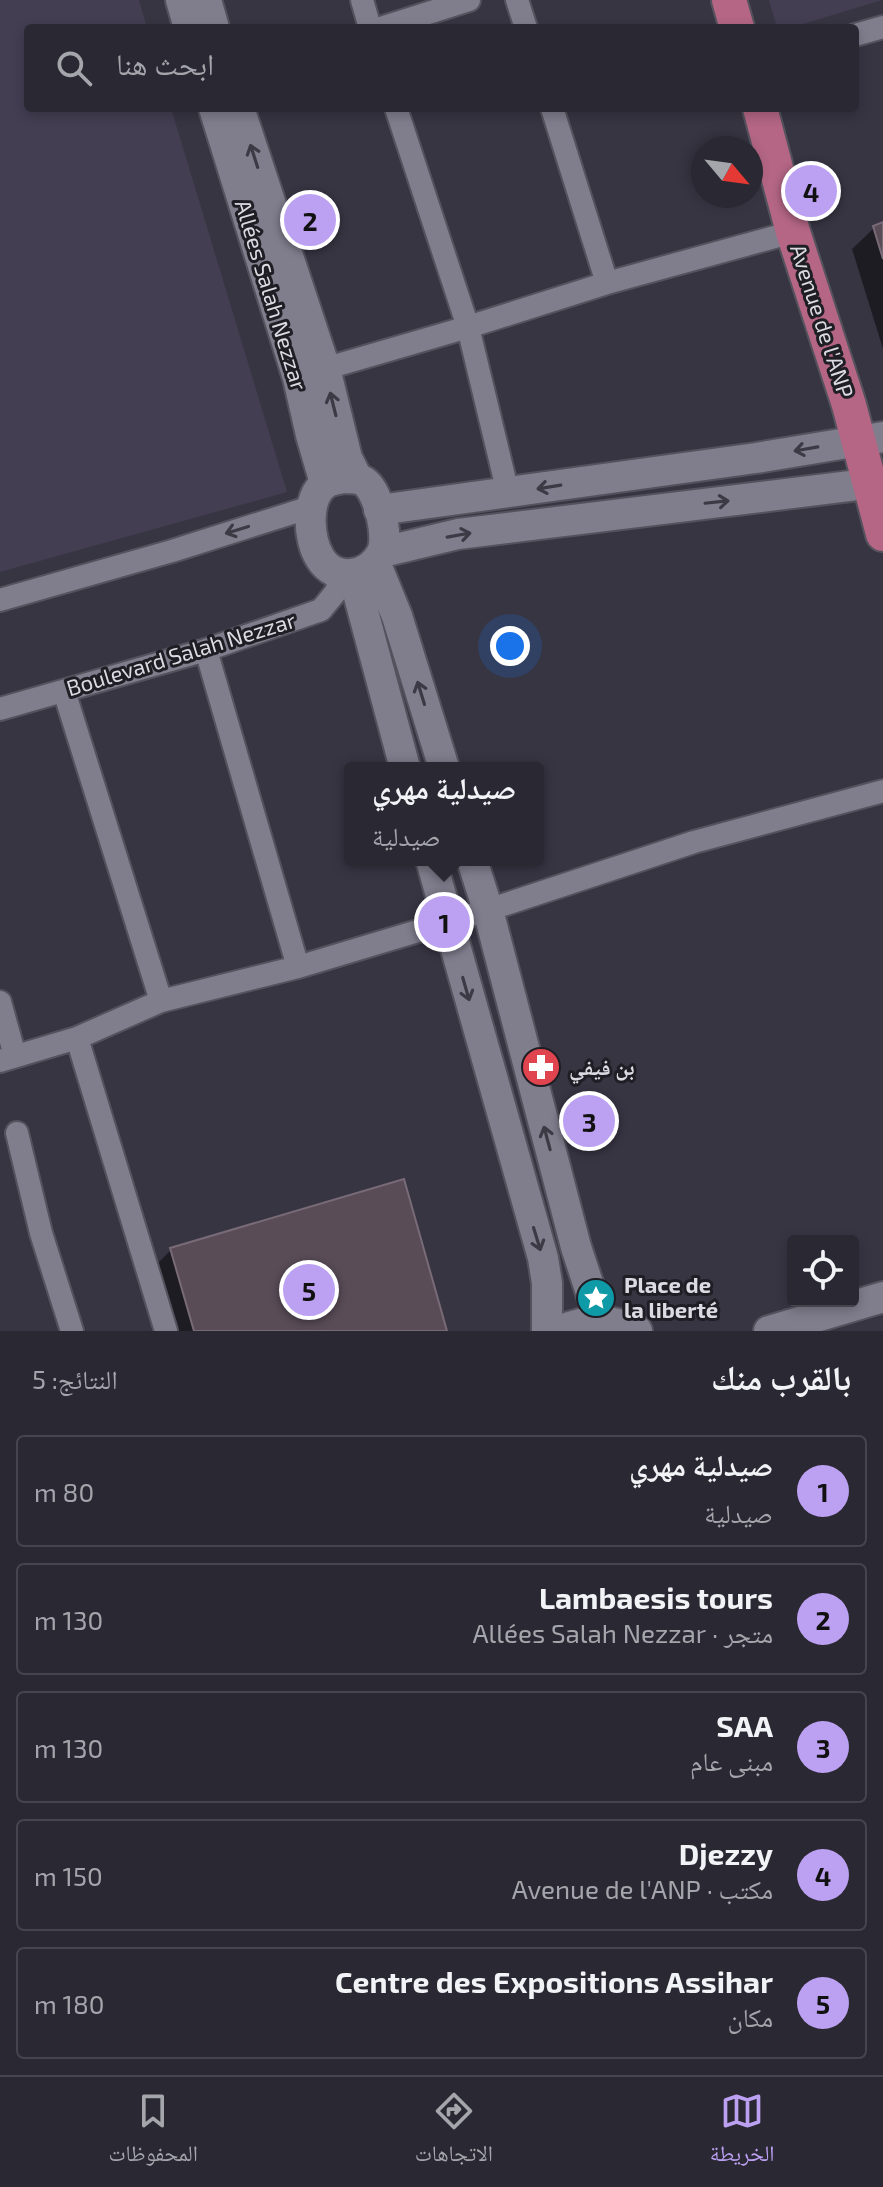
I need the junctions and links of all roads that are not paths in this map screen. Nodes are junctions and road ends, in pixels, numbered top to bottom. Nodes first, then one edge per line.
1 (181, 0) edge
2 (206, 0) edge
3 (362, 0) edge
4 (469, 0) edge
5 (517, 0) edge
6 (729, 0) edge
7 (188, 24) edge
8 (213, 24) edge
9 (369, 24) edge
10 (394, 24) edge
11 (525, 24) edge
12 (736, 24) edge
13 (883, 27) edge
14 (859, 34) edge
15 (215, 112) edge
16 (240, 112) edge
17 (397, 112) edge
18 (553, 112) edge
19 (761, 112) edge
20 (793, 232) junction
21 (607, 283) junction
22 (468, 327) junction
23 (311, 373) junction
24 (871, 439) edge
25 (666, 470) junction
26 (357, 478) junction
27 (876, 483) edge
28 (508, 493) junction
29 (318, 495) junction
30 (667, 508) junction
31 (379, 510) junction
32 (883, 534) edge
33 (364, 566) junction
34 (0, 600) edge
35 (206, 650) junction
36 (64, 691) junction
37 (0, 709) edge
38 (404, 762) edge
39 (442, 762) edge
40 (883, 791) edge
41 (433, 866) edge
42 (474, 866) edge
43 (488, 910) junction
44 (448, 923) junction
45 (298, 967) junction
46 (161, 1001) junction
47 (0, 1002) edge
48 (77, 1038) junction
49 (8, 1058) edge
50 (17, 1133) dead end
51 (883, 1297) edge
52 (600, 1320) junction
53 (72, 1331) edge
54 (166, 1331) edge
55 (547, 1331) edge
56 (560, 1331) edge
57 (637, 1331) edge
58 (769, 1331) edge

1 - 7 street
2 - 8 street
3 - 9 street
4 - 10 street
5 - 11 street
6 - 12 main road
13 - 14 street
15 - 23 street, Allées Salah Nezzar
23 -> 16 street
17 - 22 street
18 - 21 street
19 - 20 main road, Avenue de l'ANP
20 - 21 street
20 - 24 main road, Avenue de l'ANP
21 - 22 street
22 - 23 street
22 - 28 street
26 -> 23 street
23 - 29 street, Allées Salah Nezzar
24 -> 25 street
24 - 27 main road, Avenue de l'ANP
25 -> 28 street
25 - 30 street
26 - 29 street
26 - 31 street
30 -> 27 street
27 - 32 main road, Avenue de l'ANP
28 - 31 street
29 - 33 street
29 -> 34 street
33 -> 30 street
31 - 33 street
33 - 35 street, Boulevard Salah Nezzar
33 - 38 street
39 -> 33 street
35 - 36 street, Boulevard Salah Nezzar
35 - 45 street
36 - 37 street, Boulevard Salah Nezzar
36 - 46 street
40 - 43 street
41 - 44 street
42 - 43 street
43 - 44 street
52 -> 43 street
44 - 45 street
44 -> 55 street
45 - 46 street
46 - 48 street
47 - 49 street
48 - 49 street
48 - 54 street
50 - 53 street
51 - 58 street
52 - 56 street
52 - 57 street

